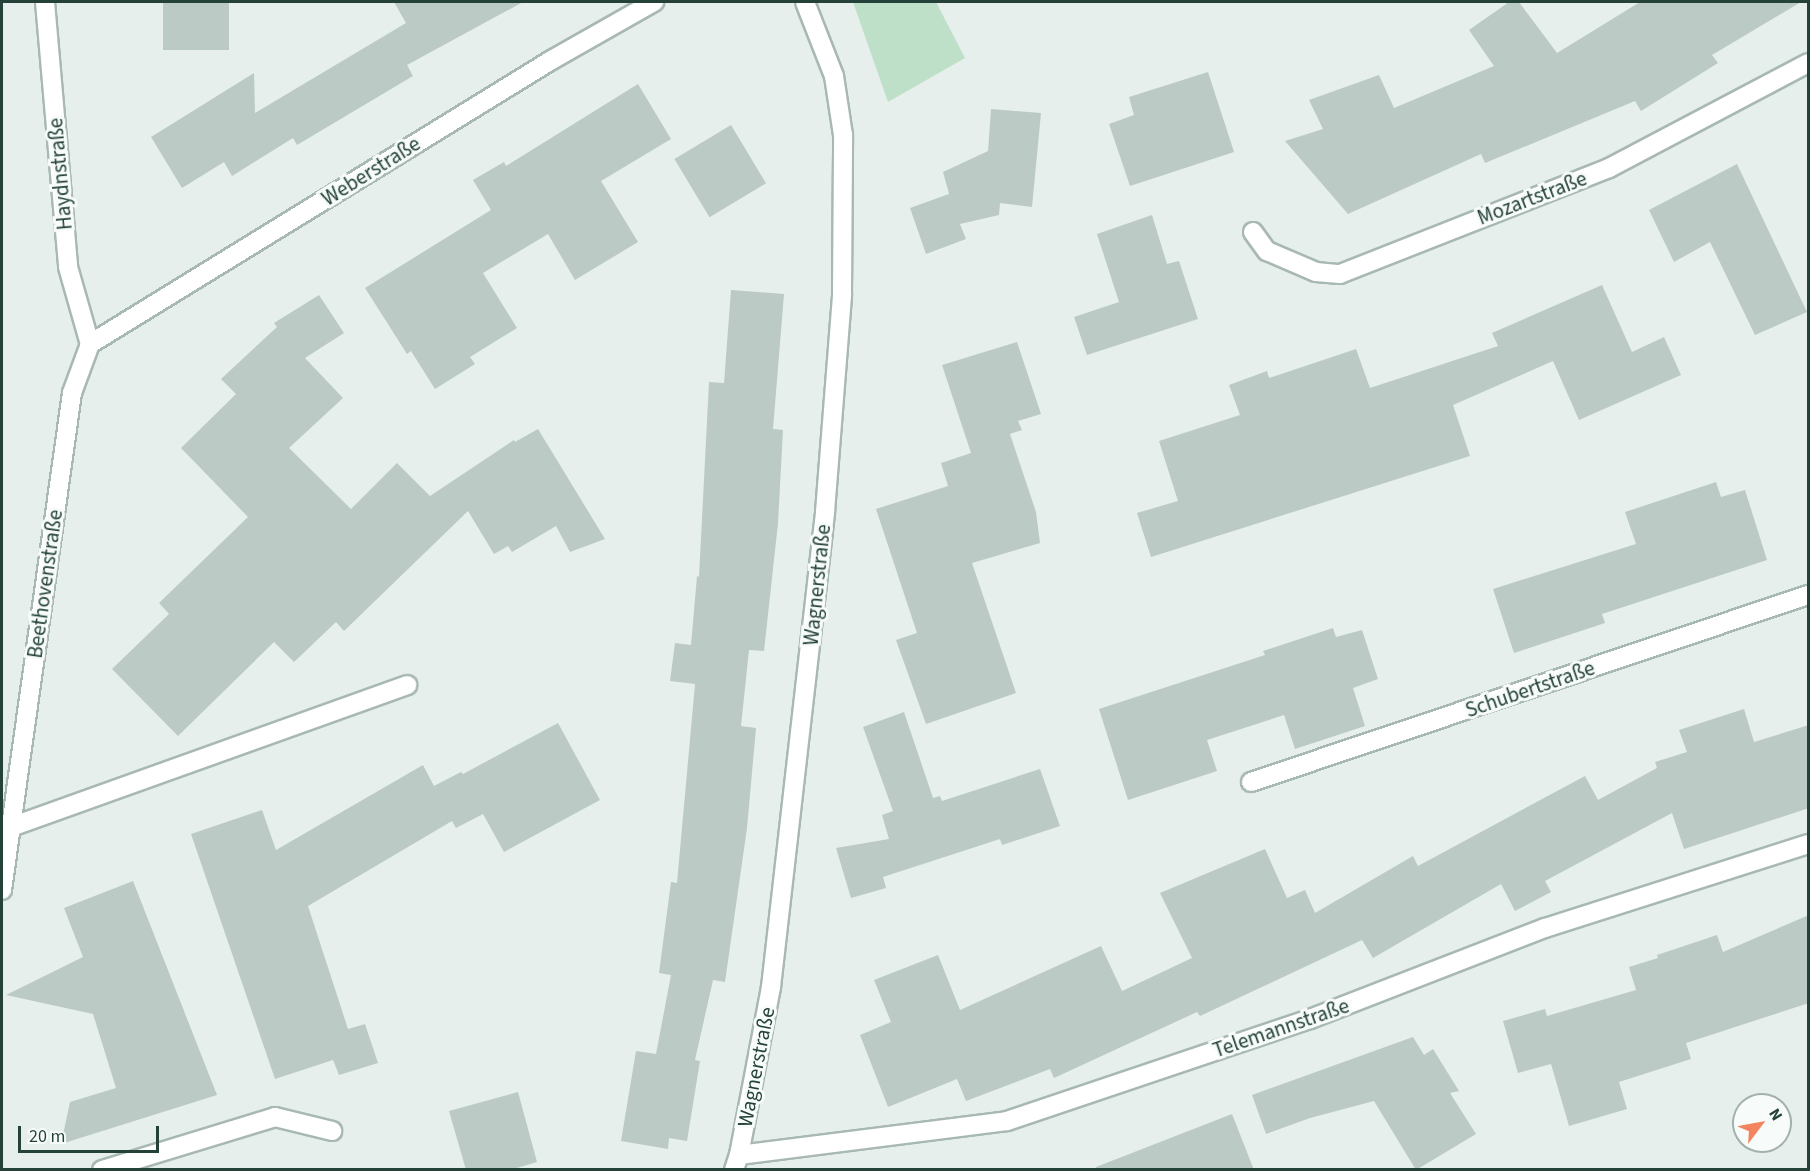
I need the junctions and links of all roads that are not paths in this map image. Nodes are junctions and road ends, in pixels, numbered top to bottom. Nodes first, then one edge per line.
1 (45, 2) edge
2 (654, 2) edge
3 (805, 2) edge
4 (1809, 63) edge
5 (1253, 232) dead end
6 (90, 344) junction
7 (1809, 596) edge
8 (407, 685) dead end
9 (1251, 782) dead end
10 (11, 827) junction
11 (1809, 844) edge
12 (2, 890) edge
13 (332, 1131) dead end
14 (736, 1162) edge
15 (102, 1170) edge

1 - 6 street, Haydnstraße
2 - 6 street, Weberstraße
3 - 14 street, Wagnerstraße
4 - 5 street, Mozartstraße
6 - 10 street, Beethovenstraße
7 - 9 street, Schubertstraße
8 - 10 street
10 - 12 street, Beethovenstraße
11 - 14 street, Telemannstraße
13 - 15 street

